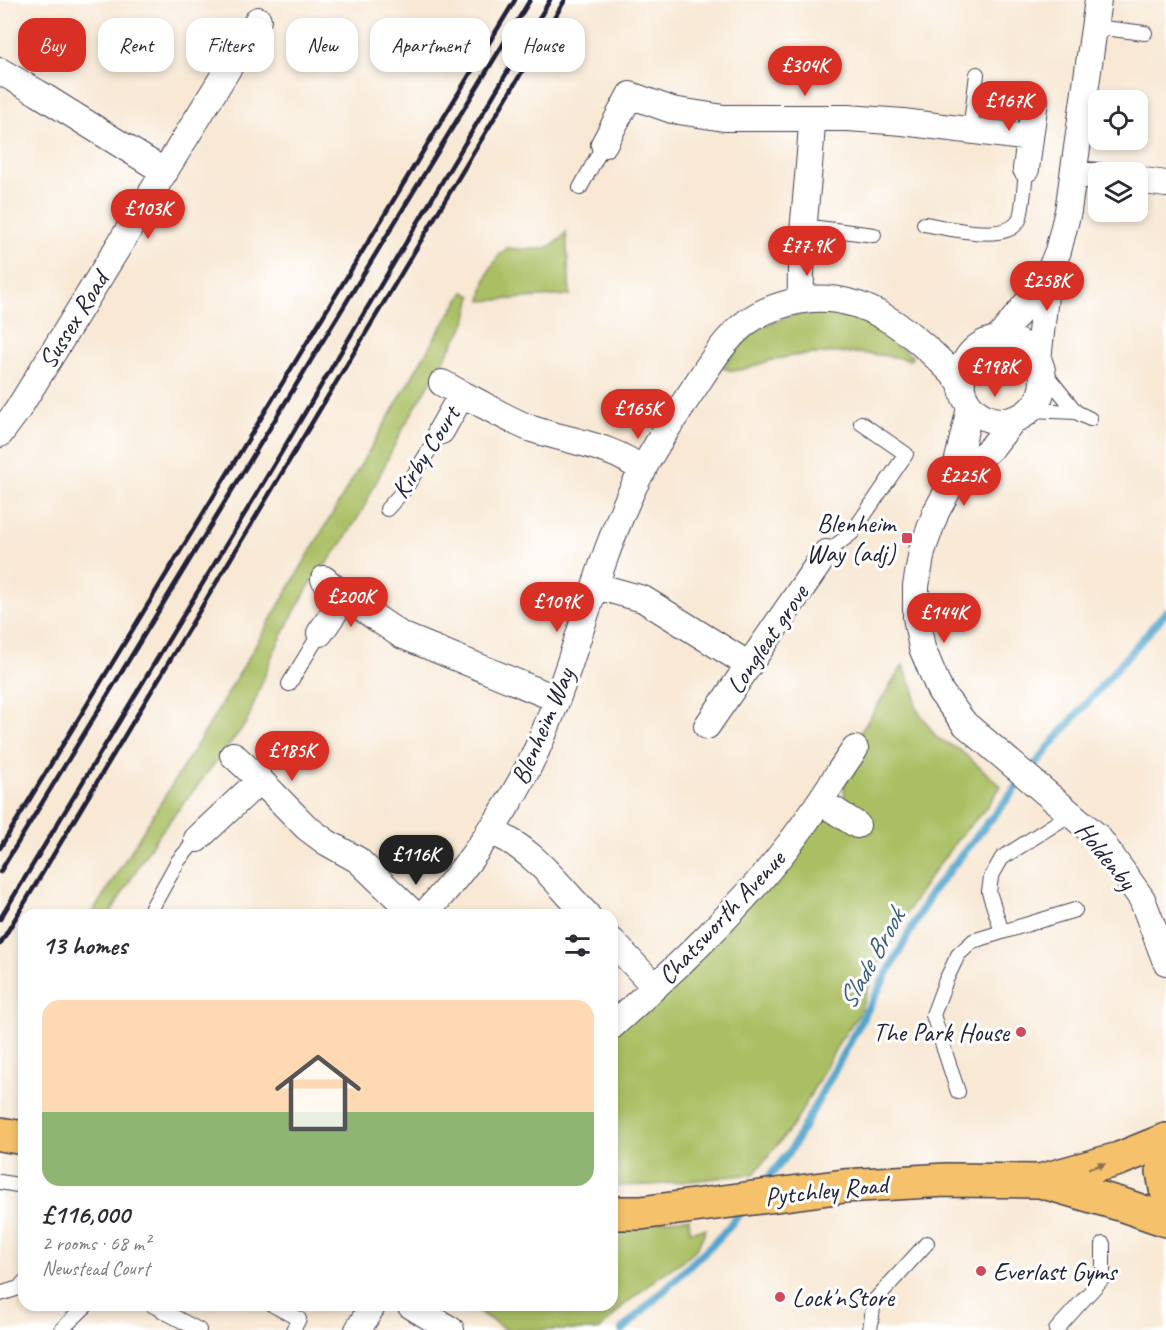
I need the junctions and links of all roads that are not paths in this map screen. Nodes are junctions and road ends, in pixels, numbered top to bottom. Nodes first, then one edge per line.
1 (1098, 0) edge
2 (1095, 27) junction
3 (1145, 33) dead end
4 (0, 71) edge
5 (226, 72) edge
6 (977, 74) dead end
7 (1035, 100) dead end
8 (812, 119) junction
9 (970, 131) junction
10 (1030, 138) junction
11 (604, 144) joint
12 (1026, 169) joint
13 (165, 172) junction
14 (1086, 175) edge
15 (1148, 182) edge
16 (1166, 184) edge
17 (580, 188) dead end
18 (924, 224) dead end
19 (803, 226) junction
20 (874, 235) dead end
21 (1047, 279) junction
22 (801, 299) junction
23 (989, 342) junction
24 (927, 347) junction
25 (1040, 364) junction
26 (962, 383) junction
27 (970, 408) junction
28 (1076, 412) junction
29 (1023, 415) junction
30 (1090, 418) dead end
31 (861, 423) dead end
32 (441, 432) joint
33 (0, 434) edge
34 (643, 471) junction
35 (953, 481) junction
36 (387, 509) dead end
37 (825, 553) joint
38 (324, 579) dead end
39 (596, 586) junction
40 (345, 597) junction
41 (320, 633) joint
42 (749, 665) junction
43 (289, 684) dead end
44 (557, 699) junction
45 (707, 726) dead end
46 (855, 749) dead end
47 (233, 755) dead end
48 (260, 780) junction
49 (820, 801) junction
50 (1072, 813) junction
51 (857, 825) dead end
52 (489, 831) junction
53 (197, 839) joint
54 (151, 909) edge
55 (409, 909) edge
56 (430, 909) edge
57 (581, 909) edge
58 (1075, 910) dead end
59 (1002, 932) junction
60 (618, 947) edge
61 (1166, 962) edge
62 (655, 987) junction
63 (618, 1021) edge
64 (958, 1092) dead end
65 (0, 1134) edge
66 (18, 1137) edge
67 (1166, 1141) edge
68 (1040, 1181) junction
69 (0, 1182) edge
70 (18, 1185) edge
71 (1166, 1189) edge
72 (618, 1213) edge
73 (1166, 1220) edge
74 (927, 1243) dead end
75 (1103, 1244) dead end
76 (18, 1288) edge
77 (0, 1294) edge
78 (82, 1311) edge
79 (163, 1311) edge
80 (284, 1311) edge
81 (369, 1311) edge
82 (420, 1311) edge
83 (68, 1328) edge
84 (199, 1330) edge
85 (293, 1330) edge
86 (358, 1330) edge
87 (451, 1330) edge
88 (870, 1330) edge
89 (1056, 1330) edge

1 - 2 street
2 - 3 lane
2 - 14 street
4 - 13 street
5 - 13 street, Sussex Road
6 - 9 lane
7 - 10 street
8 - 9 street
8 - 11 street
8 - 19 street
9 - 10 street
10 - 12 street
11 - 17 lane
12 - 18 lane
13 - 33 street, Sussex Road
14 - 21 street
15 - 16 street
19 - 20 lane
19 - 22 street
21 - 23 street
21 - 25 street
22 - 24 street, Blenheim Way
22 - 34 street, Blenheim Way
23 - 24 street
23 - 25 street
23 - 26 street
24 - 26 street, Blenheim Way
25 - 28 lane
25 - 29 street
26 - 27 street
27 - 29 street
27 - 35 street
28 - 29 lane
28 - 30 lane
29 - 35 street
31 - 37 lane
32 - 34 street, Kirby Court
32 - 36 lane, Kirby Court
34 - 39 street, Blenheim Way
35 - 50 street, Holdenby
37 - 42 street, Longleat grove
38 - 40 street
39 - 42 street, Longleat grove
39 - 44 street, Blenheim Way
40 - 41 street
40 - 44 street
41 - 43 lane
42 - 45 street, Longleat grove
44 - 52 street, Blenheim Way
46 - 49 street, Chatsworth Avenue
47 - 48 street
48 - 53 street
48 - 55 street
49 - 51 street
49 - 62 street, Chatsworth Avenue
50 - 59 lane
50 - 61 street, Holdenby
52 - 56 street, Blenheim Way
52 - 57 street
53 - 54 lane
58 - 59 lane
59 - 64 lane
60 - 62 street
62 - 63 street, Chatsworth Avenue
65 - 66 main road
68 -> 67 main road, Pytchley Road
67 - 71 main road
68 - 72 main road, Pytchley Road
68 - 73 main road, Pytchley Road
69 - 70 lane
74 - 88 lane
75 - 89 lane
76 - 77 lane
78 - 83 lane
79 - 84 lane
80 - 85 lane
81 - 86 street
82 - 87 street

